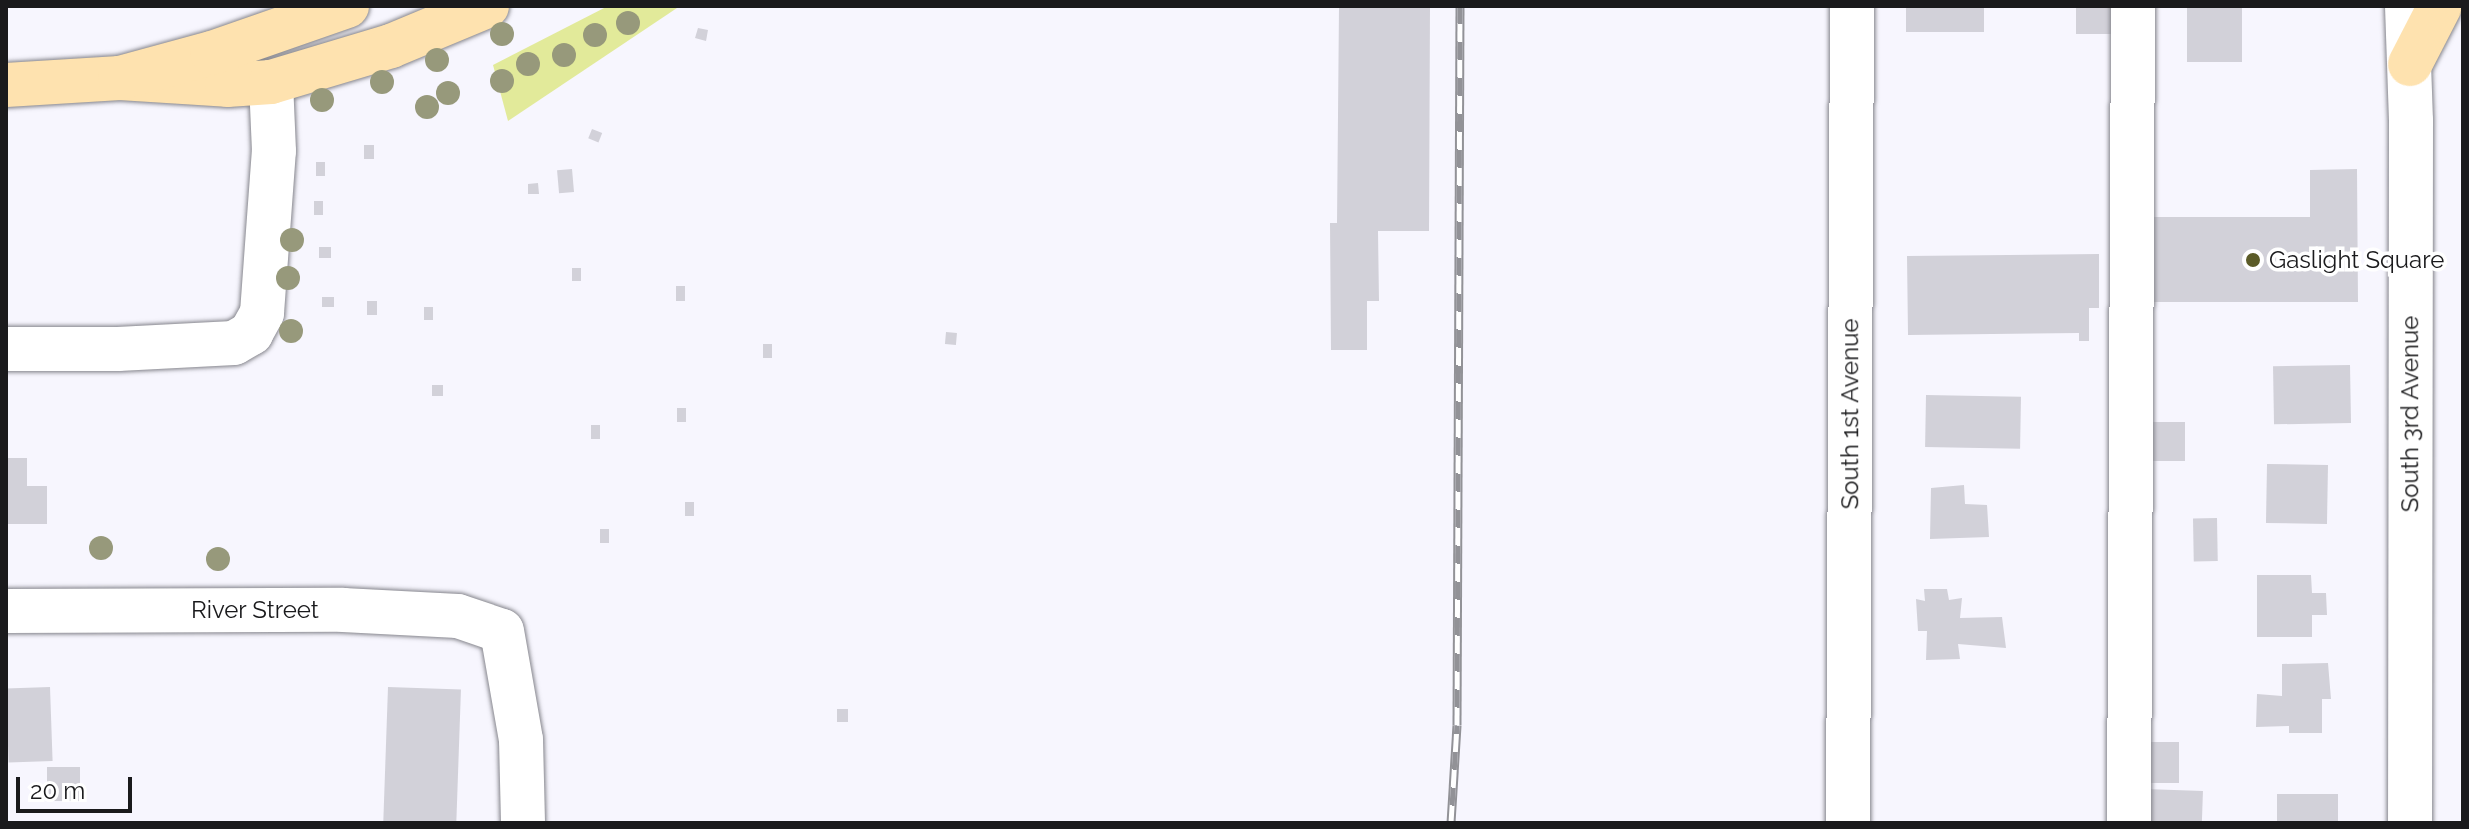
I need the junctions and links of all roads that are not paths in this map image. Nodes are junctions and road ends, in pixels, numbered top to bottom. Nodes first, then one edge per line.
1 (347, 6) edge
2 (487, 6) edge
3 (1852, 6) edge
4 (2133, 6) edge
5 (2407, 6) edge
6 (2440, 6) edge
7 (2410, 64) junction
8 (120, 78) junction
9 (271, 82) junction
10 (6, 85) edge
11 (6, 349) edge
12 (6, 611) edge
13 (523, 823) edge
14 (1848, 823) edge
15 (2129, 823) edge
16 (2410, 823) edge

1 - 8 main road
2 - 9 main road
3 - 14 street, South 1st Avenue
4 - 15 street
5 - 7 street, South 3rd Avenue
6 - 7 main road
7 - 16 street, South 3rd Avenue
8 - 9 main road
8 - 10 main road
9 - 11 street
12 - 13 street, River Street

